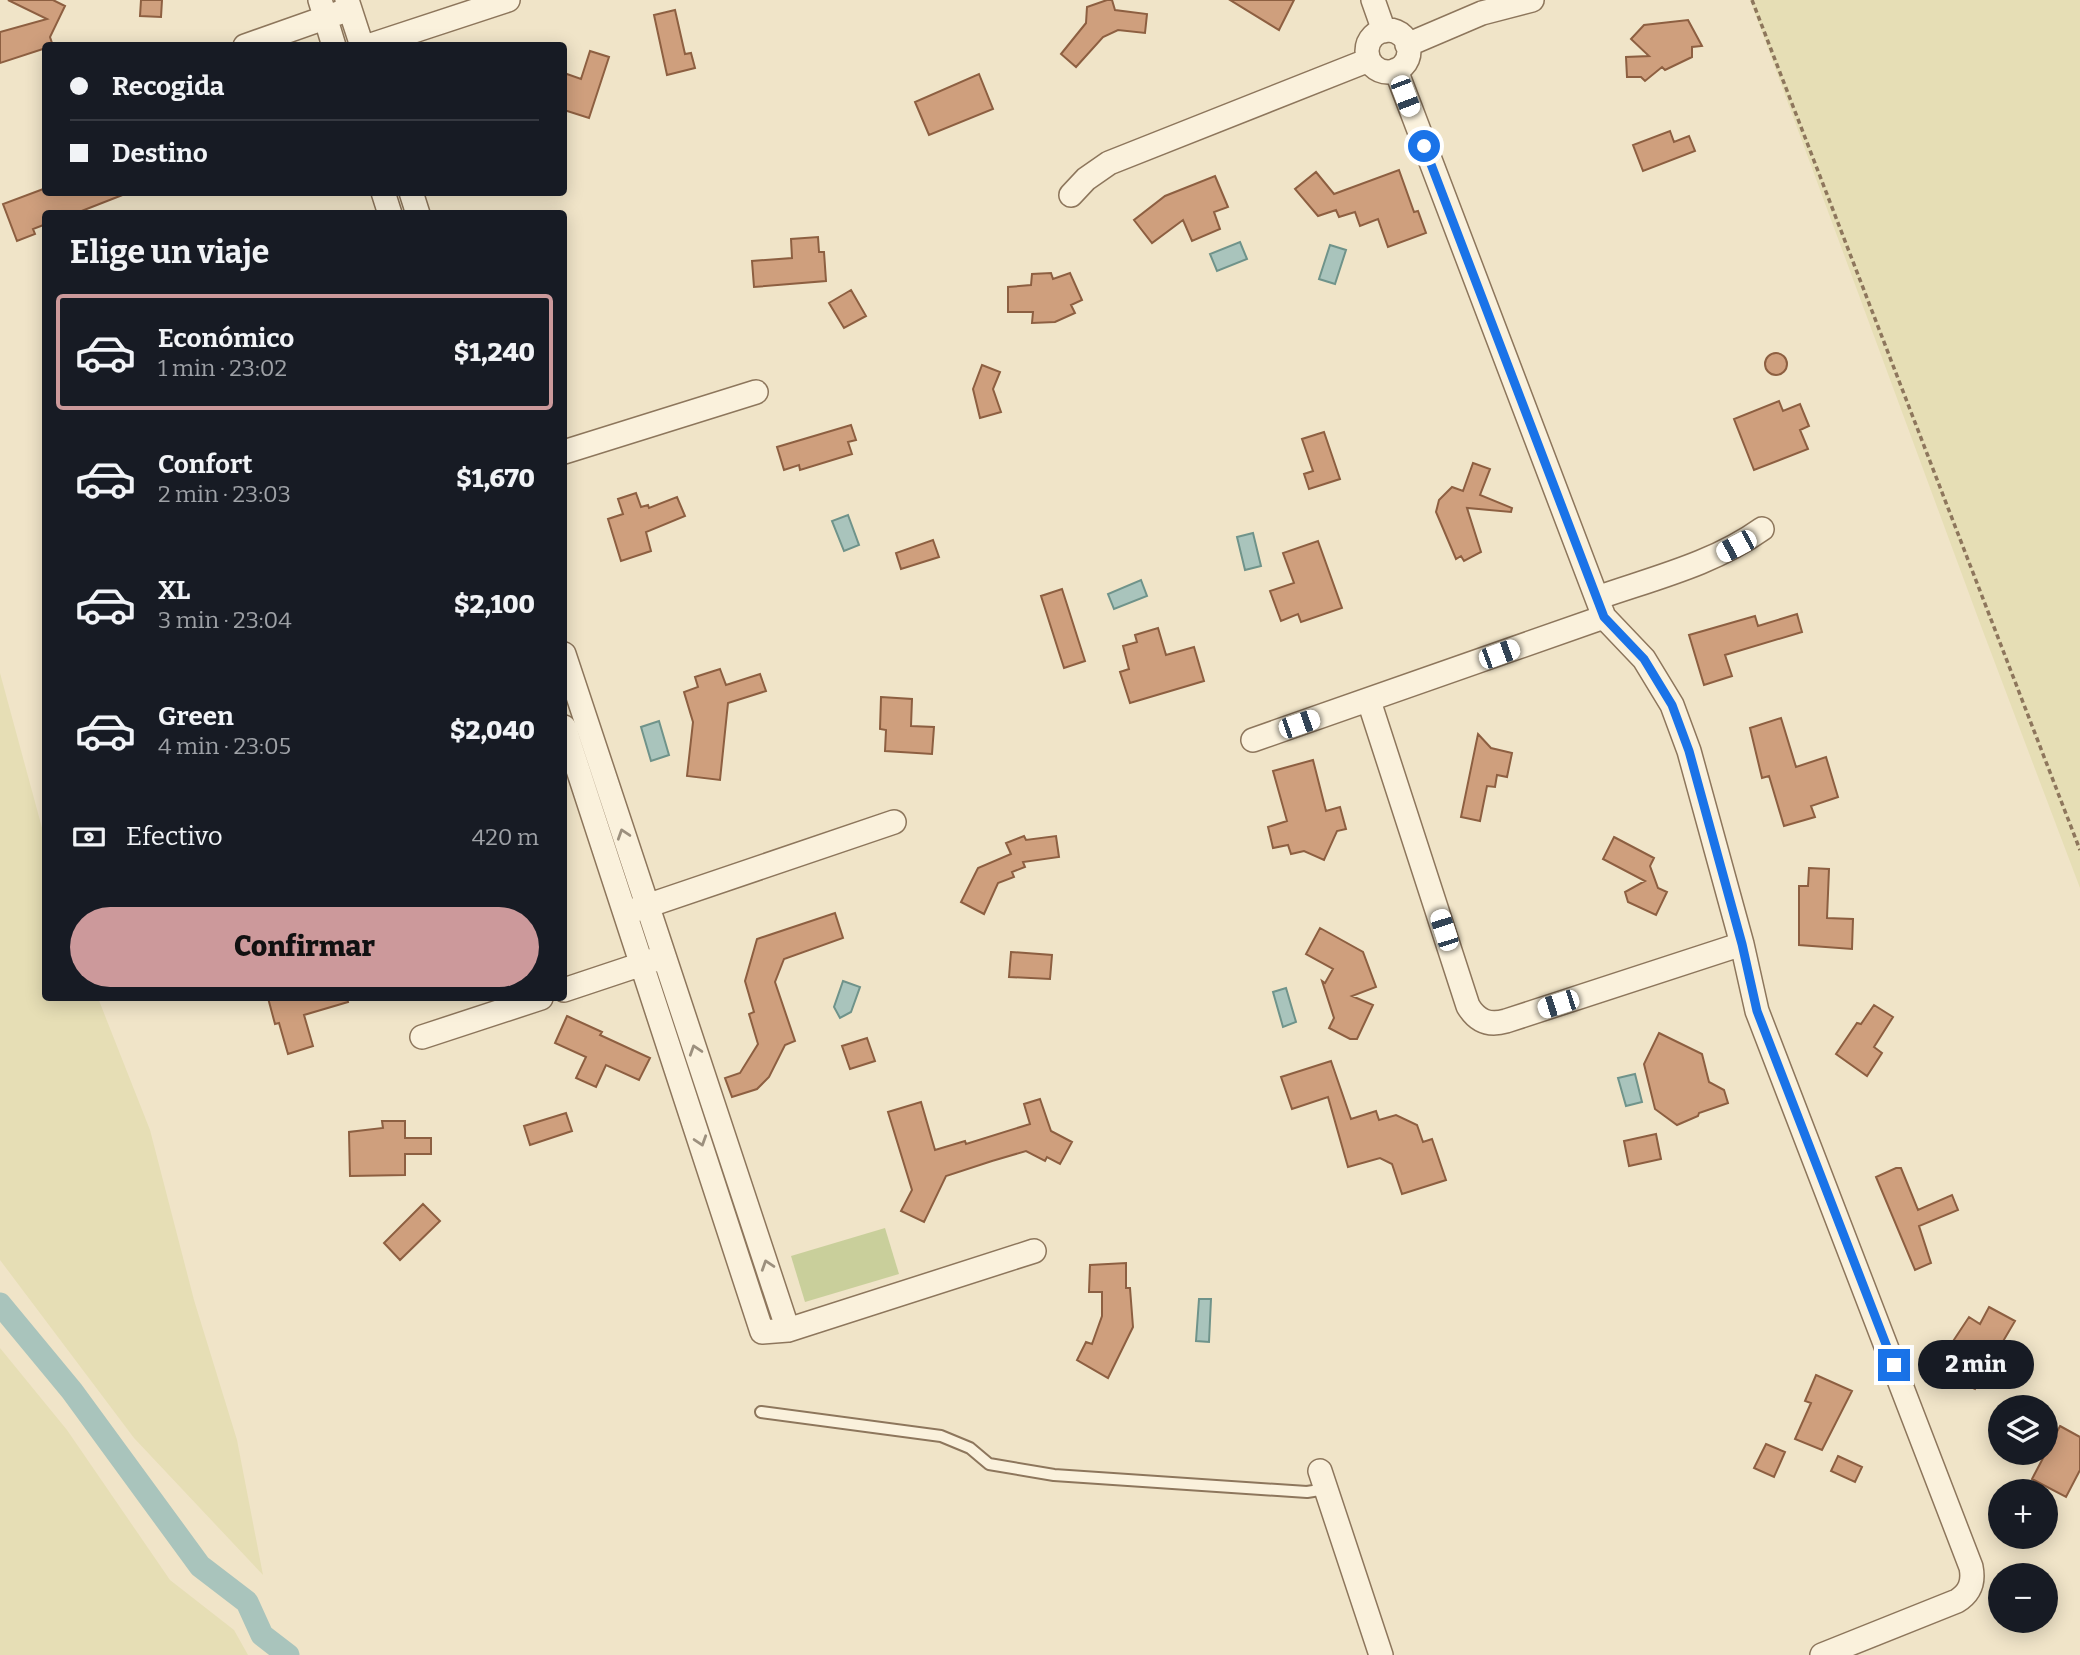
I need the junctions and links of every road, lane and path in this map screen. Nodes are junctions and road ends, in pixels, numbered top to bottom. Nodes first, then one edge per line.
1 (508, 0) edge
2 (1373, 0) edge
3 (1532, 0) edge
4 (1752, 0) edge
5 (349, 5) edge
6 (323, 9) edge
7 (1384, 31) junction
8 (253, 42) edge
9 (333, 42) edge
10 (361, 42) edge
11 (380, 42) edge
12 (1408, 44) junction
13 (1369, 60) junction
14 (1396, 70) junction
15 (1071, 195) dead end
16 (756, 391) dead end
17 (567, 451) edge
18 (1762, 529) dead end
19 (1600, 607) junction
20 (567, 665) edge
21 (1369, 701) junction
22 (567, 735) edge
23 (1253, 740) dead end
24 (894, 822) dead end
25 (2080, 850) edge
26 (636, 910) junction
27 (1742, 944) junction
28 (653, 960) junction
29 (567, 989) edge
30 (532, 1001) edge
31 (422, 1037) dead end
32 (1034, 1251) dead end
33 (788, 1330) junction
34 (761, 1412) dead end
35 (1323, 1480) joint
36 (1875, 1645) edge
37 (1381, 1655) edge
38 (1822, 1655) edge

1 - 11 street
2 - 7 street
3 - 12 street
4 - 25 path
5 - 6 street
5 - 10 street
6 - 8 street
6 - 9 street
7 - 12 street
7 - 13 street
12 - 14 street
13 - 14 street
13 - 15 street
14 - 19 street
16 - 17 street
18 - 19 street
19 - 21 street
19 - 27 street
26 -> 20 street
21 - 23 street
21 - 27 street
22 - 26 street
24 - 26 street
26 - 28 street
27 - 36 street
28 - 29 street
33 -> 28 street
28 -> 33 street
30 - 31 street
32 - 33 street
34 - 35 lane
35 - 37 street
36 - 38 street

